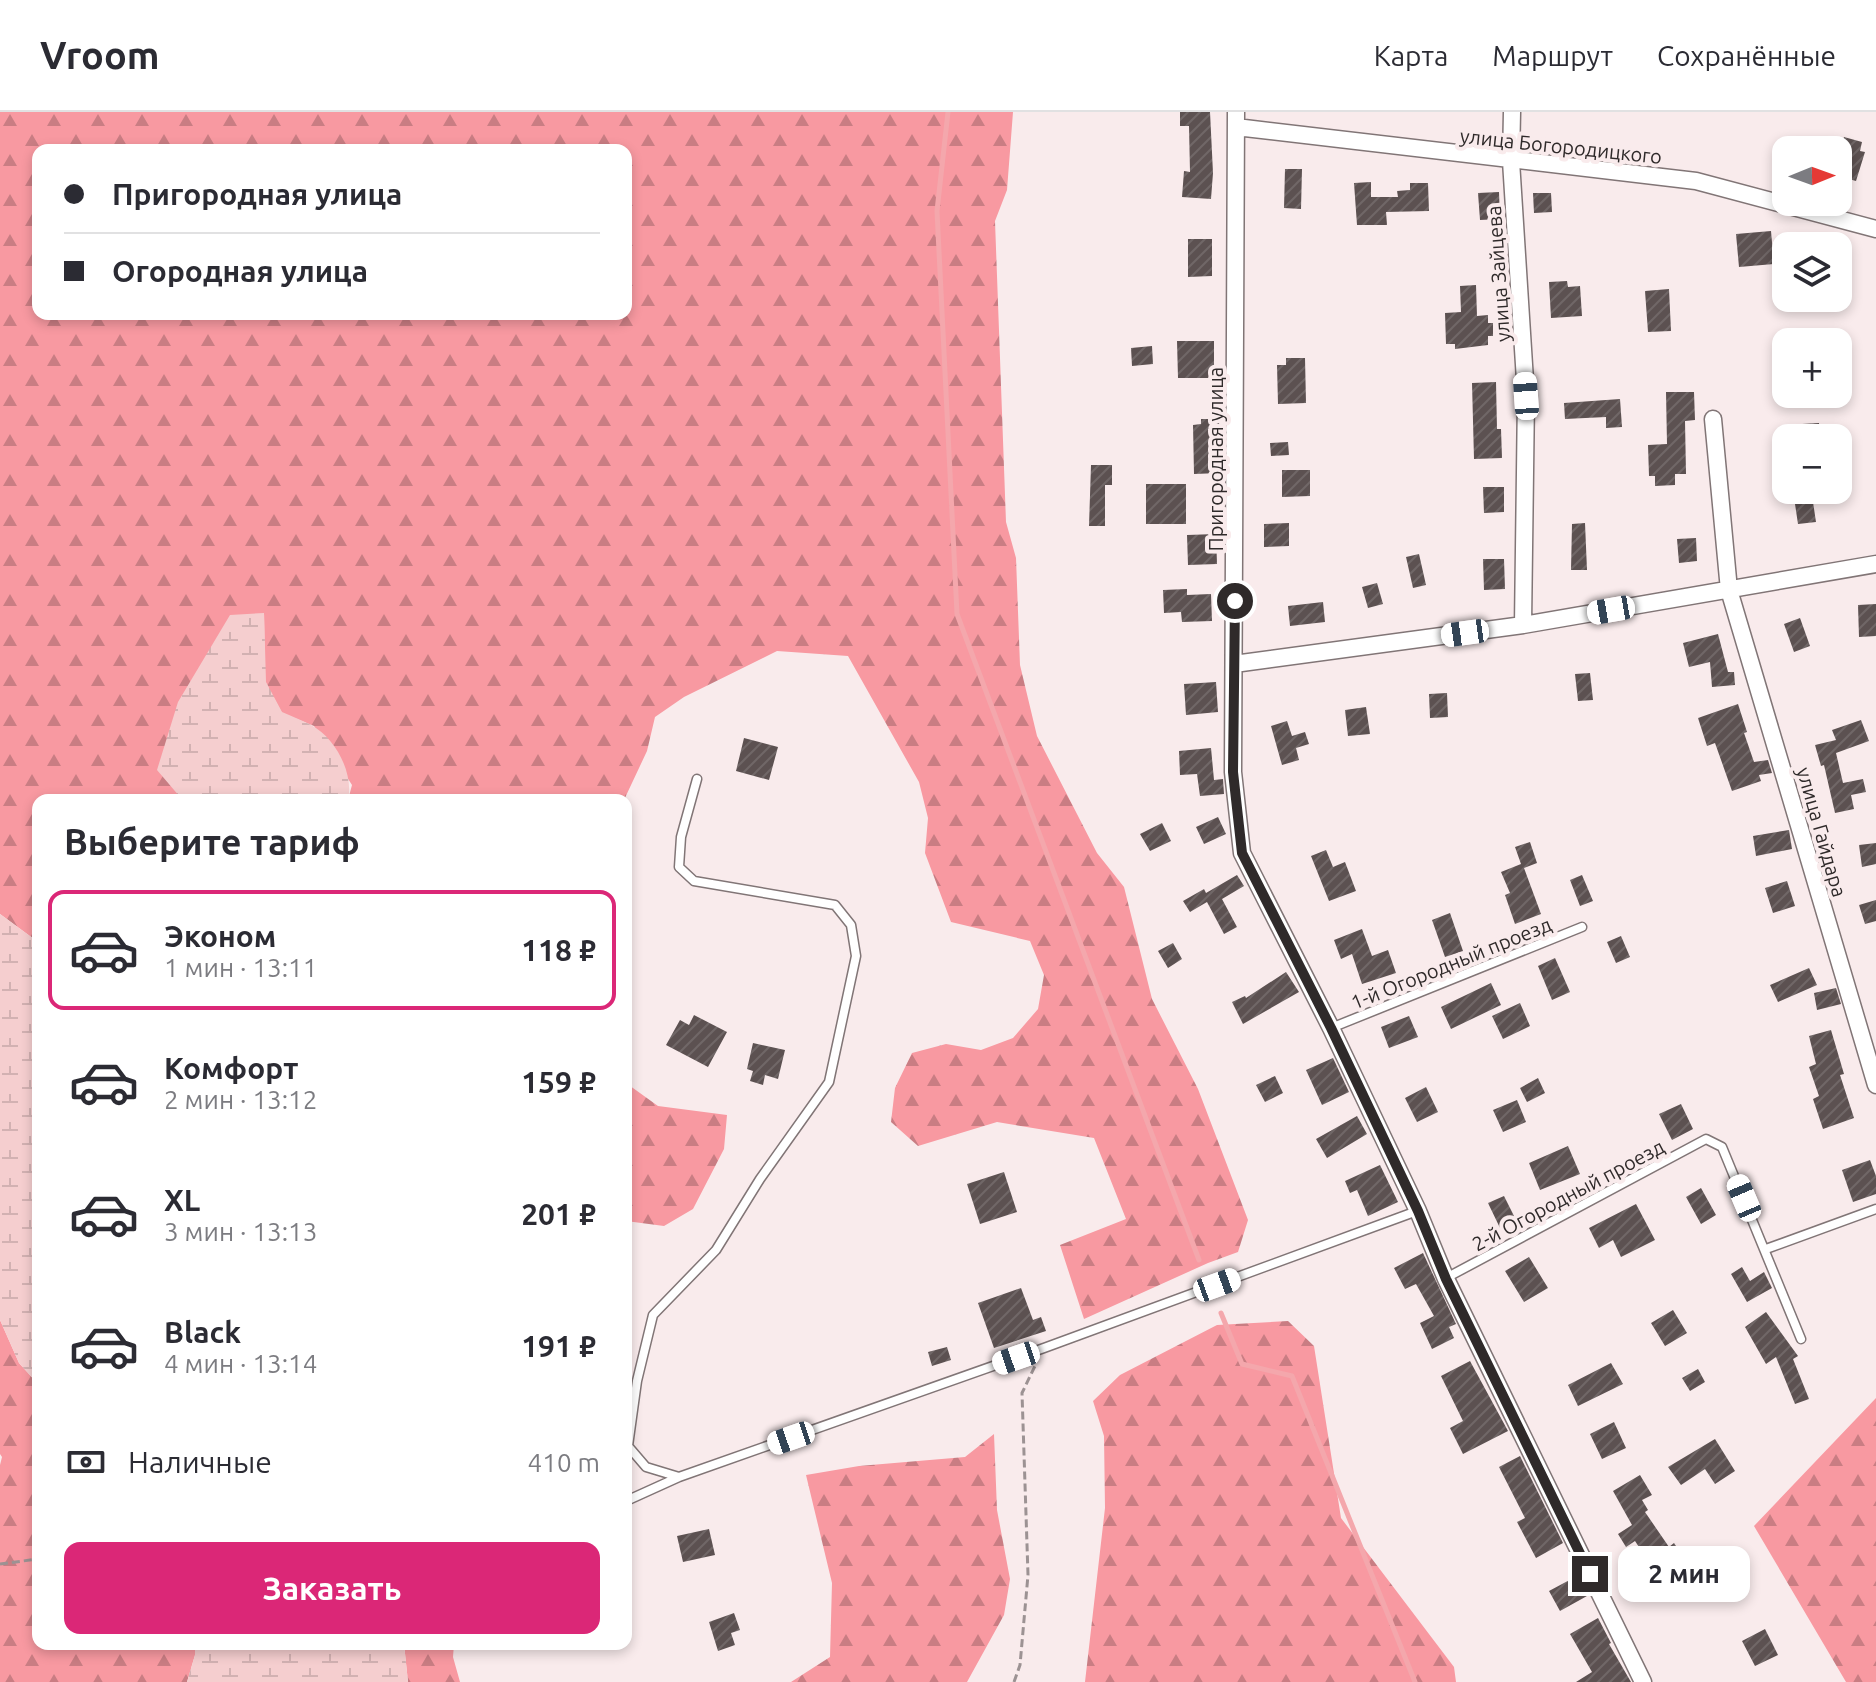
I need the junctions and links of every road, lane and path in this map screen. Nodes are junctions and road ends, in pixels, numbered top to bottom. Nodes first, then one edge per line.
1 (1512, 112) edge
2 (1236, 120) edge
3 (1511, 161) junction
4 (1876, 229) edge
5 (1713, 419) dead end
6 (1876, 564) edge
7 (1729, 590) junction
8 (1523, 625) junction
9 (1234, 664) junction
10 (697, 779) dead end
11 (1582, 927) dead end
12 (1331, 1028) junction
13 (1876, 1085) edge
14 (1876, 1209) edge
15 (1418, 1211) junction
16 (1766, 1249) junction
17 (1446, 1279) junction
18 (1801, 1339) dead end
19 (1044, 1348) junction
20 (632, 1417) edge
21 (632, 1451) edge
22 (679, 1477) junction
23 (632, 1498) edge
24 (32, 1560) edge
25 (0, 1564) edge
26 (1014, 1682) edge
27 (1643, 1682) edge

1 - 3 street, улица Зайцева
2 - 3 street, улица Богородицкого
2 - 9 street, Пригородная улица
3 - 4 street, улица Богородицкого
3 - 8 street, улица Зайцева
5 - 7 street, улица Гайдара
6 - 7 street
7 - 8 street
7 - 13 street, улица Гайдара
8 - 9 street
9 - 12 street, Пригородная улица
10 - 20 lane
11 - 12 lane, 1-й Огородный проезд
12 - 15 street
14 - 16 lane
15 - 17 street
15 - 19 lane
16 - 17 lane, 2-й Огородный проезд
16 - 18 lane
17 - 27 street
19 - 22 lane
19 - 26 path
21 - 22 lane
22 - 23 lane
24 - 25 path

